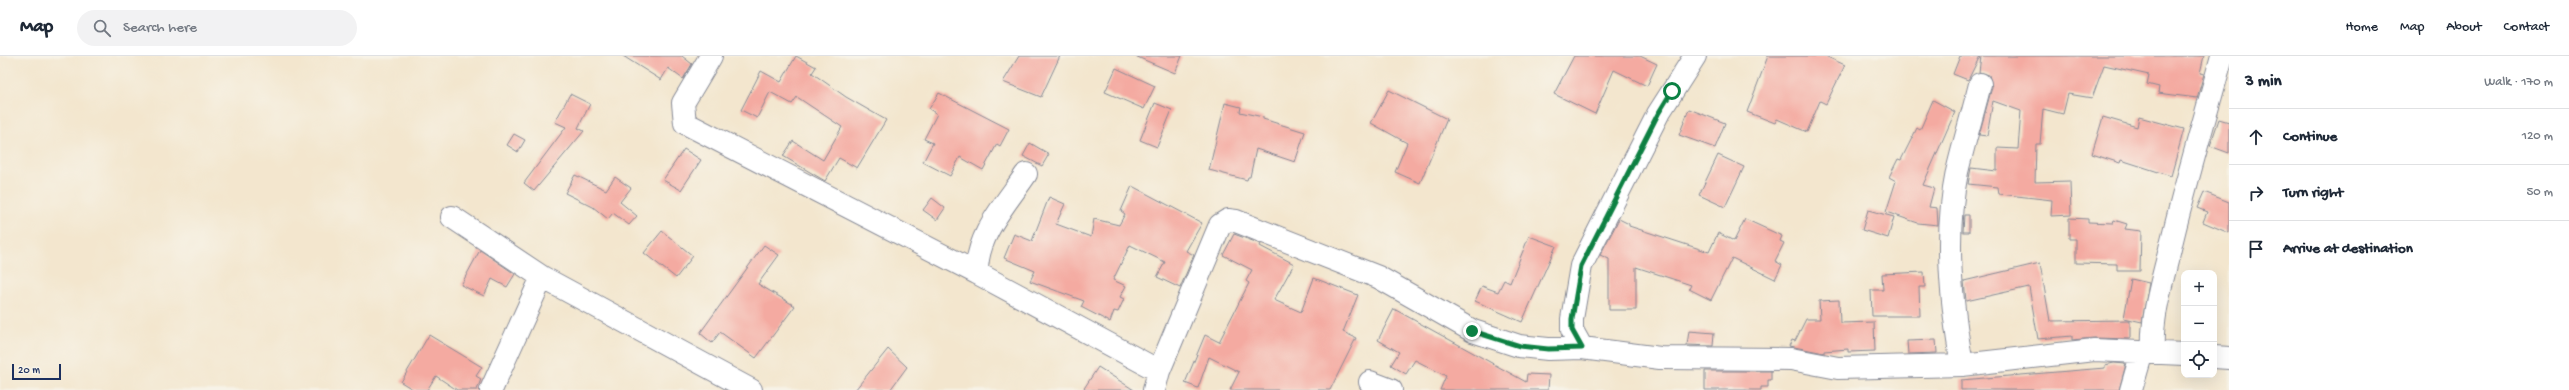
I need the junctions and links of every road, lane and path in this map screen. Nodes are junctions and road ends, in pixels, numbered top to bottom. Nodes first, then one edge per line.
1 (711, 56) edge
2 (1695, 56) edge
3 (2222, 56) edge
4 (1980, 84) dead end
5 (1026, 174) dead end
6 (452, 217) dead end
7 (977, 273) junction
8 (542, 277) junction
9 (1582, 348) junction
10 (2147, 352) junction
11 (2181, 354) edge
12 (2217, 357) edge
13 (2229, 358) edge
14 (1962, 364) junction
15 (1157, 380) edge
16 (717, 382) edge
17 (1370, 382) dead end
18 (491, 390) edge
19 (751, 390) edge
20 (1391, 390) edge
21 (2131, 390) edge

1 - 7 street
2 - 9 street
3 - 10 street
4 - 14 street
5 - 7 street
6 - 8 street
7 - 15 street
8 - 16 street
8 - 18 street
9 - 14 street
9 - 15 street
10 - 11 street
10 - 14 street
10 - 21 street
12 - 13 street
16 - 19 street
17 - 20 street

